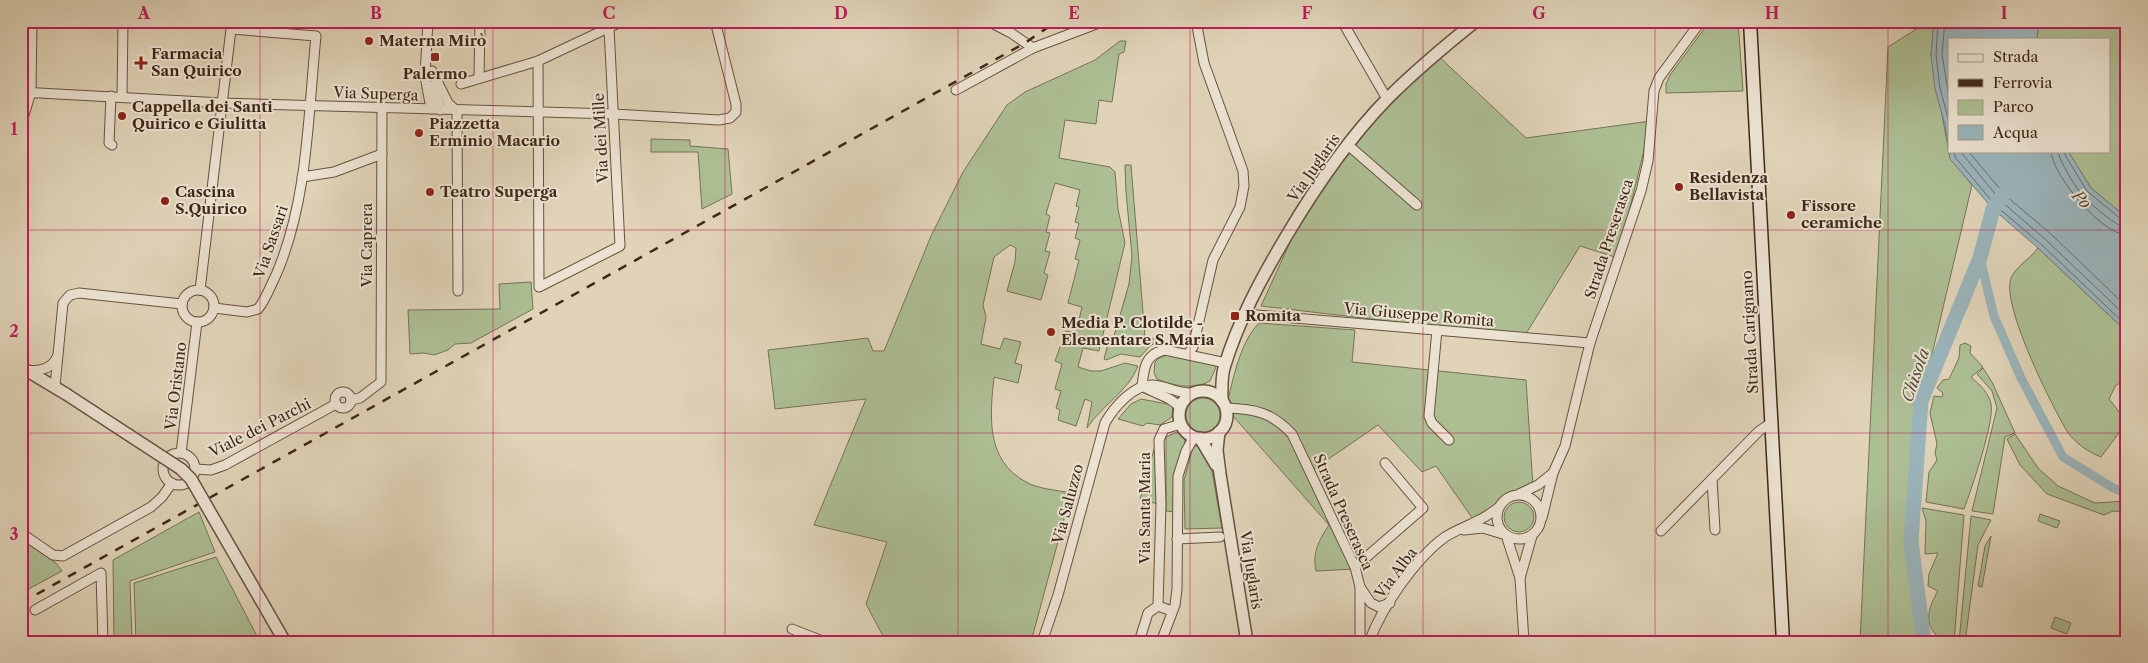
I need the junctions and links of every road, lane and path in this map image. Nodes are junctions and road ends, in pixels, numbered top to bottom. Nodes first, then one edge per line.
1 (32, 21) edge
2 (123, 21) edge
3 (428, 21) edge
4 (480, 21) edge
5 (623, 21) edge
6 (715, 21) edge
7 (988, 21) edge
8 (1104, 21) edge
9 (1196, 21) edge
10 (1342, 21) edge
11 (1476, 21) edge
12 (1701, 21) edge
13 (1750, 21) edge
14 (609, 28) junction
15 (428, 46) junction
16 (1033, 48) junction
17 (538, 61) junction
18 (432, 71) junction
19 (479, 78) junction
20 (461, 84) dead end
21 (428, 88) junction
22 (956, 90) dead end
23 (26, 92) edge
24 (111, 96) junction
25 (122, 97) junction
26 (1387, 99) junction
27 (222, 103) junction
28 (309, 105) junction
29 (382, 108) junction
30 (414, 109) junction
31 (436, 110) junction
32 (457, 111) junction
33 (539, 113) junction
34 (613, 114) junction
35 (21, 126) edge
36 (112, 145) dead end
37 (1348, 145) junction
38 (382, 154) junction
39 (302, 177) junction
40 (1417, 205) dead end
41 (200, 290) junction
42 (458, 291) dead end
43 (182, 304) junction
44 (214, 308) junction
45 (1245, 314) junction
46 (197, 322) junction
47 (1437, 330) junction
48 (1590, 343) junction
49 (58, 354) junction
50 (1188, 354) junction
51 (1225, 366) junction
52 (23, 368) edge
53 (381, 382) joint
54 (55, 386) junction
55 (1142, 386) junction
56 (1204, 391) junction
57 (1192, 394) junction
58 (1224, 405) junction
59 (1180, 408) junction
60 (1181, 424) junction
61 (1771, 424) junction
62 (1219, 432) junction
63 (1197, 437) junction
64 (1449, 440) dead end
65 (181, 453) junction
66 (1385, 463) dead end
67 (196, 469) junction
68 (1553, 473) junction
69 (1220, 474) junction
70 (1712, 479) junction
71 (172, 483) junction
72 (1518, 494) junction
73 (1498, 508) junction
74 (1542, 518) junction
75 (1456, 530) junction
76 (1715, 530) dead end
77 (1661, 531) dead end
78 (21, 533) edge
79 (1160, 535) junction
80 (1506, 535) junction
81 (1532, 536) junction
82 (1177, 537) junction
83 (1220, 537) dead end
84 (1355, 567) junction
85 (1520, 578) junction
86 (1360, 587) junction
87 (1390, 603) junction
88 (1158, 606) junction
89 (35, 610) dead end
90 (1172, 611) junction
91 (1360, 615) junction
92 (1376, 623) junction
93 (792, 629) dead end
94 (103, 642) edge
95 (285, 642) edge
96 (825, 642) edge
97 (1042, 642) edge
98 (1139, 642) edge
99 (1161, 642) edge
100 (1247, 642) edge
101 (1360, 642) edge
102 (1369, 642) edge
103 (1524, 642) edge
104 (1783, 642) edge

1 - 23 street
2 - 25 street
3 - 15 street
4 - 19 street
5 - 14 street
6 - 34 street, Via Superga
7 - 16 street
8 - 16 street
9 - 50 street
10 - 26 street
11 - 26 street, Via Juglaris
12 - 48 street, Strada Preserasca
13 - 61 main road, Strada Carignano
14 - 17 street
14 - 34 street, Via dei Mille
15 - 18 street
15 - 21 street
16 - 22 street
17 - 19 street
17 - 33 street
18 - 31 street
18 - 32 street
19 - 20 street
21 - 30 street
21 - 31 street
23 - 24 street, Via Superga
23 - 35 street
24 - 25 street, Via Superga
24 - 36 street
25 - 27 street, Via Superga
26 - 37 street, Via Juglaris
27 - 28 street, Via Superga
27 - 28 street, Via Sassari
27 - 41 street
28 - 29 street, Via Superga
28 - 39 street, Via Sassari
29 - 30 street, Via Superga
29 - 38 street, Via Caprera
30 - 31 street, Via Superga
31 - 32 street, Via Superga
32 - 33 street, Via Superga
32 - 42 street
33 - 34 street, Via Superga
33 - 34 street, Via dei Mille
37 - 40 street
37 - 45 street, Via Juglaris
38 - 39 street
38 - 53 street, Via Caprera
39 - 44 street, Via Sassari
41 - 43 street
41 - 44 street
43 - 46 street
43 - 49 street
44 - 46 street
45 - 47 street, Via Giuseppe Romita
45 - 51 street, Via Juglaris
46 - 65 street, Via Oristano
47 - 48 street, Via Giuseppe Romita
47 - 64 street
48 - 68 street, Strada Preserasca
49 - 52 street
49 - 54 street
50 - 51 street
50 - 55 street
51 - 56 street, Via Juglaris
51 - 58 street, Via Juglaris
52 - 54 street
53 - 67 street, Viale dei Parchi
54 - 95 street, bridge
55 - 57 street
55 - 59 street
55 - 97 street, Via Saluzzo
56 - 57 street
56 - 58 street
57 - 59 street
58 - 62 street
58 - 84 street, Strada Preserasca
59 - 60 street
60 - 63 street
60 - 79 street, Via Santa Maria
61 - 70 street
61 - 104 main road, Strada Carignano
62 - 63 street
62 - 69 street, Via Juglaris
63 - 69 street, Via Juglaris
63 - 82 street
65 - 67 street, Viale dei Parchi
65 - 71 street
66 - 84 street
67 - 71 street, Viale dei Parchi
68 - 72 street, Strada Preserasca
68 - 74 street, Strada Preserasca
69 - 100 street, Via Juglaris
70 - 76 street
70 - 77 street
71 - 78 street
72 - 73 street
72 - 74 street
73 - 75 street, Via Alba
73 - 80 street
74 - 81 street
75 - 80 street
75 - 87 street, Via Alba
79 - 82 street
79 - 88 street, Via Santa Maria
80 - 81 street
80 - 85 street
81 - 85 street
82 - 83 street
82 - 90 street
84 - 86 street, Strada Preserasca
85 - 103 street
86 - 87 street, Strada Preserasca
86 - 91 street, Strada Preserasca
87 - 92 street, Via Alba
88 - 90 street
88 - 98 street
89 - 94 street
90 - 99 street
91 - 92 street
91 - 101 street, Strada Preserasca
92 - 102 street, Via Alba
93 - 96 street

